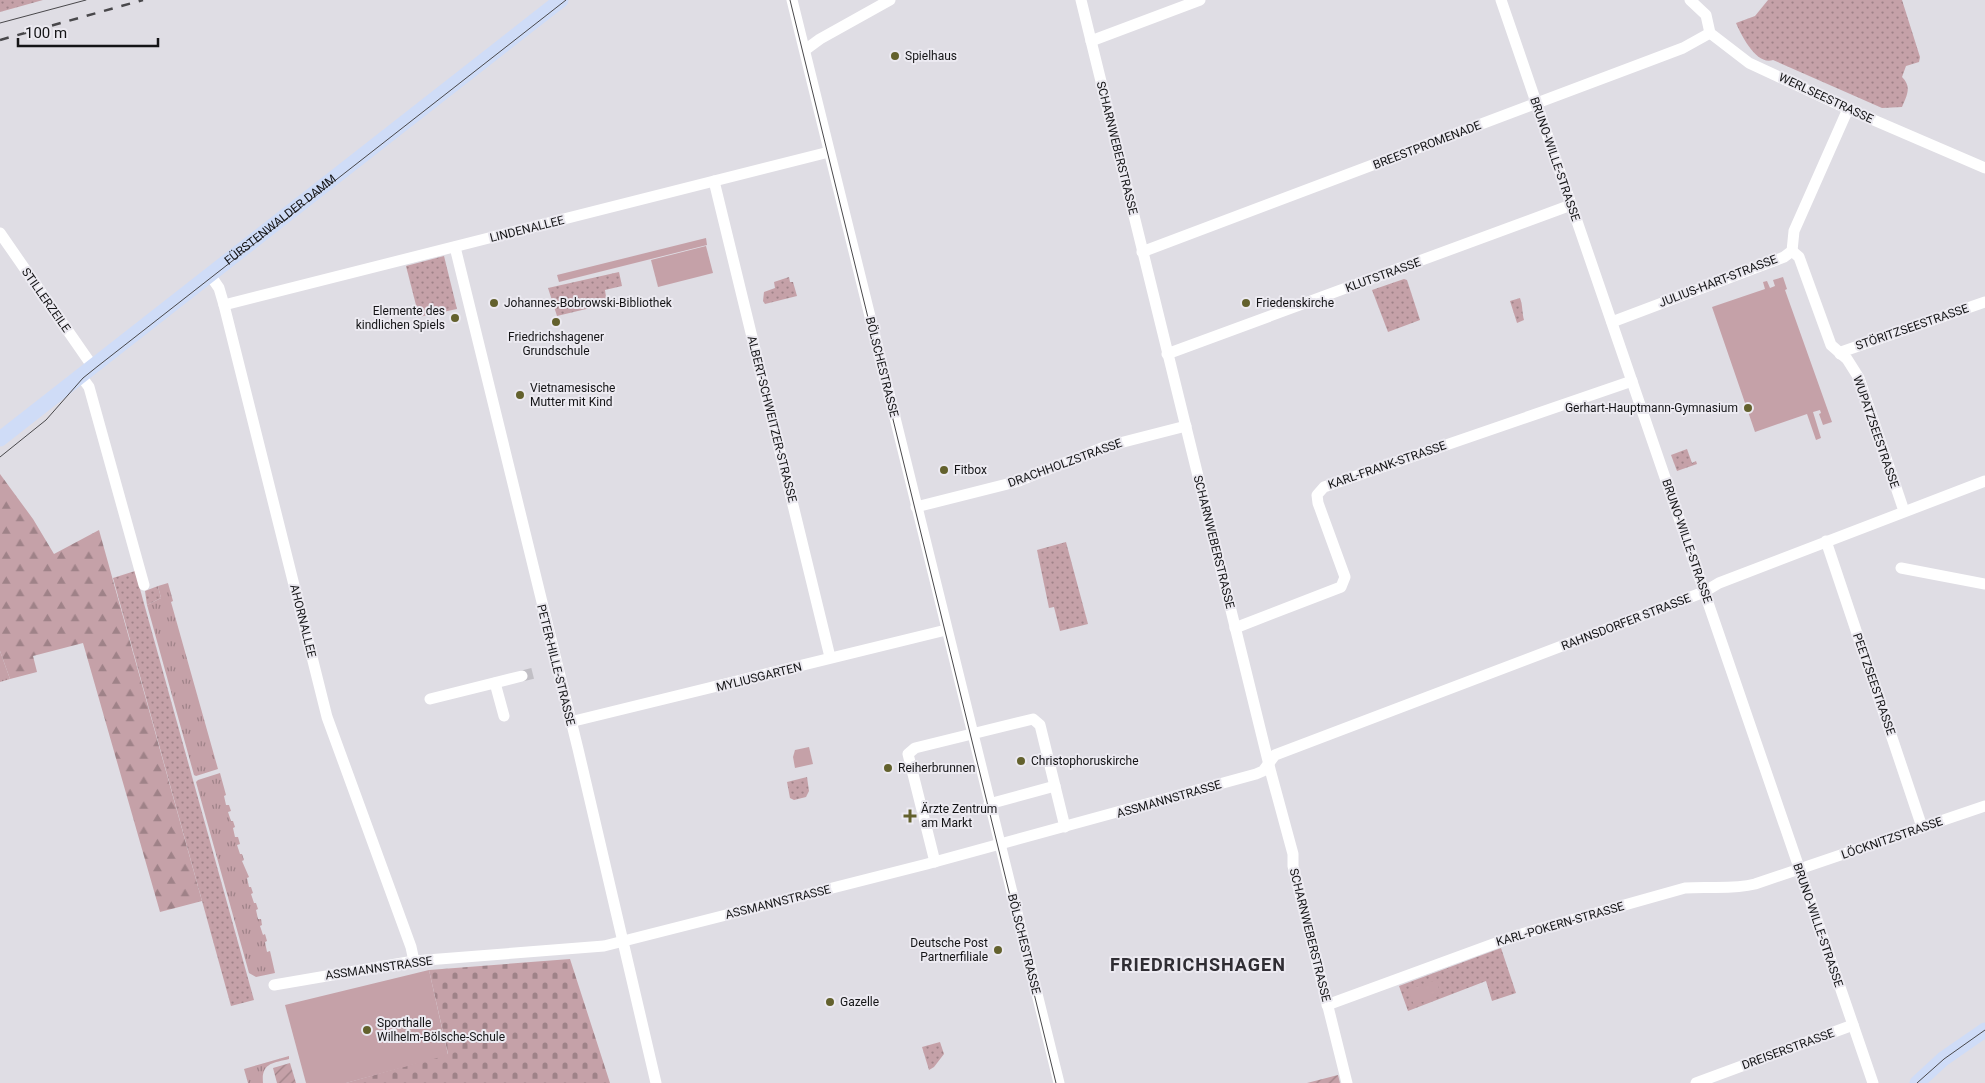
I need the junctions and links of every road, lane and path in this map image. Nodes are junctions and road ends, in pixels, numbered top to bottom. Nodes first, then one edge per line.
1 (561, 0) edge
2 (792, 0) edge
3 (890, 0) edge
4 (1081, 0) edge
5 (1200, 0) edge
6 (1502, 0) edge
7 (1690, 0) edge
8 (1710, 33) junction
9 (1091, 41) junction
10 (805, 50) junction
11 (1536, 104) junction
12 (1848, 109) junction
13 (829, 152) junction
14 (1985, 168) edge
15 (714, 181) junction
16 (1571, 205) junction
17 (0, 233) edge
18 (455, 246) junction
19 (1792, 251) junction
20 (1142, 252) junction
21 (210, 275) junction
22 (1985, 302) edge
23 (224, 305) junction
24 (1612, 322) junction
25 (1167, 354) junction
26 (1840, 354) junction
27 (87, 372) junction
28 (1632, 381) junction
29 (1186, 426) junction
30 (0, 439) edge
31 (1985, 481) edge
32 (916, 507) junction
33 (1904, 511) junction
34 (1826, 541) junction
35 (1902, 568) dead end
36 (1985, 584) edge
37 (144, 585) dead end
38 (1704, 592) junction
39 (1235, 628) junction
40 (946, 630) junction
41 (830, 657) junction
42 (522, 676) tunnel mouth
43 (495, 683) junction
44 (430, 699) dead end
45 (504, 716) dead end
46 (570, 722) junction
47 (972, 734) junction
48 (1269, 764) junction
49 (1055, 786) junction
50 (989, 804) junction
51 (1985, 806) edge
52 (1065, 827) junction
53 (1922, 827) junction
54 (999, 845) junction
55 (935, 862) junction
56 (1799, 869) junction
57 (623, 942) junction
58 (414, 961) junction
59 (274, 985) dead end
60 (1327, 1004) junction
61 (1852, 1025) junction
62 (1985, 1030) edge
63 (656, 1083) edge
64 (1059, 1083) edge
65 (1347, 1083) edge
66 (1696, 1083) edge
67 (1873, 1083) edge
68 (1917, 1083) edge

1 - 21 main road, FÜRSTENWALDER DAMM
2 - 10 street, BÖLSCHESTRASSE
3 - 10 street
4 - 9 street, SCHARNWEBERSTRASSE
5 - 9 street
6 - 11 street, BRUNO-WILLE-STRASSE
7 - 8 street
8 - 11 street, BREESTPROMENADE
8 - 12 street, WERLSEESTRASSE
9 - 20 street, SCHARNWEBERSTRASSE
10 - 13 street, BÖLSCHESTRASSE
11 - 16 street, BRUNO-WILLE-STRASSE
11 - 20 street, BREESTPROMENADE
12 - 14 street, WERLSEESTRASSE
12 - 19 street, JULIUS-HART-STRASSE
13 - 15 street, LINDENALLEE
13 - 32 street, BÖLSCHESTRASSE
15 - 18 street, LINDENALLEE
15 - 41 street, ALBERT-SCHWEITZER-STRASSE
16 - 24 street, BRUNO-WILLE-STRASSE
16 - 25 street, KLUTSTRASSE
17 - 27 street, STILLERZEILE
18 - 23 street, LINDENALLEE
18 - 46 street, PETER-HILLE-STRASSE
19 - 24 street, JULIUS-HART-STRASSE
19 - 26 street, WUPATZSEESTRASSE
20 - 25 street, SCHARNWEBERSTRASSE
21 - 23 street, AHORNALLEE
21 - 27 main road, FÜRSTENWALDER DAMM
22 - 26 street, STÖRITZSEESTRASSE
23 - 58 street, AHORNALLEE
24 - 28 street, BRUNO-WILLE-STRASSE
25 - 29 street, SCHARNWEBERSTRASSE
26 - 33 street, WUPATZSEESTRASSE
27 - 30 main road, FÜRSTENWALDER DAMM
27 - 37 street, STILLERZEILE
28 - 38 street, BRUNO-WILLE-STRASSE
28 - 39 street, KARL-FRANK-STRASSE
29 - 32 street, DRACHHOLZSTRASSE
29 - 39 street, SCHARNWEBERSTRASSE
31 - 33 street, RAHNSDORFER STRASSE
32 - 40 street, BÖLSCHESTRASSE
33 - 34 street, RAHNSDORFER STRASSE
34 - 38 street, RAHNSDORFER STRASSE
34 - 53 street, PEETZSEESTRASSE
35 - 36 street
38 - 48 street, RAHNSDORFER STRASSE
38 - 56 street, BRUNO-WILLE-STRASSE
39 - 48 street, SCHARNWEBERSTRASSE
40 - 41 street, MYLIUSGARTEN
40 - 47 street, BÖLSCHESTRASSE
41 - 46 street, MYLIUSGARTEN
42 - 43 street
43 - 44 street
43 - 45 street
46 - 57 street, PETER-HILLE-STRASSE
47 - 49 street
47 - 50 street, BÖLSCHESTRASSE
47 - 55 street
48 - 52 street, ASSMANNSTRASSE
48 - 60 street, SCHARNWEBERSTRASSE
49 - 50 street
49 - 52 street
50 - 54 street, BÖLSCHESTRASSE
51 - 53 street, LÖCKNITZSTRASSE
52 - 54 street, ASSMANNSTRASSE
53 - 56 street, LÖCKNITZSTRASSE
54 - 55 street, ASSMANNSTRASSE
54 - 64 street, BÖLSCHESTRASSE
55 - 57 street, ASSMANNSTRASSE
56 - 60 street, KARL-POKERN-STRASSE
56 - 61 street, BRUNO-WILLE-STRASSE
57 - 58 street, ASSMANNSTRASSE
57 - 63 street, PETER-HILLE-STRASSE
58 - 59 street, ASSMANNSTRASSE
60 - 65 street, SCHARNWEBERSTRASSE
61 - 66 street, DREISERSTRASSE
61 - 67 street, BRUNO-WILLE-STRASSE
62 - 68 main road

